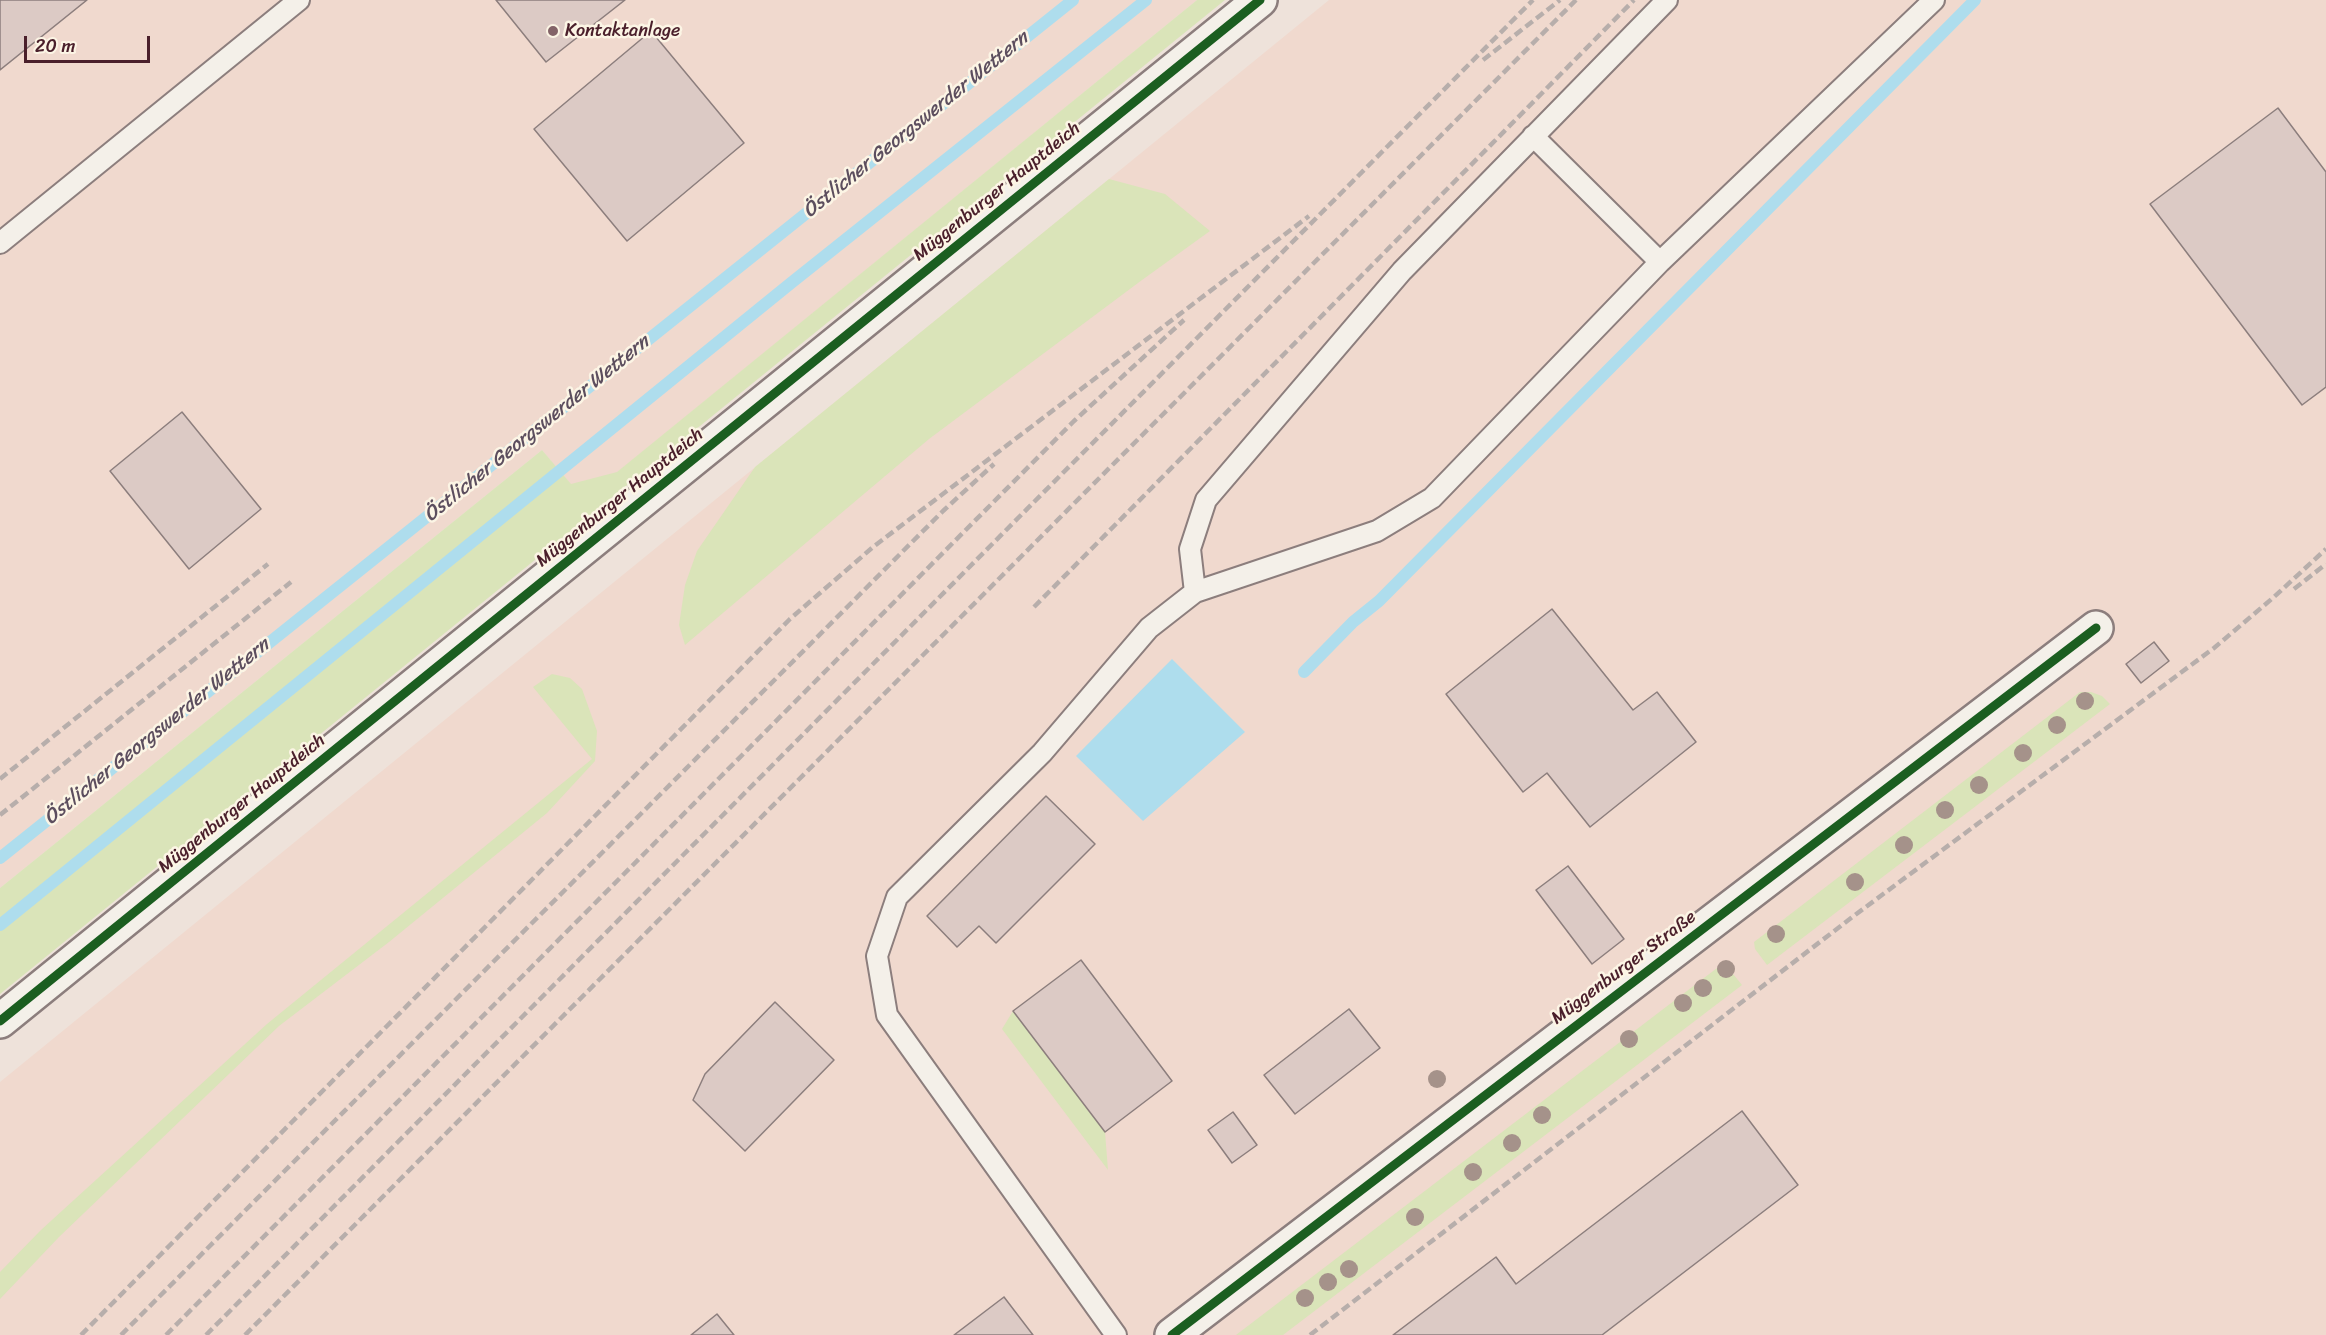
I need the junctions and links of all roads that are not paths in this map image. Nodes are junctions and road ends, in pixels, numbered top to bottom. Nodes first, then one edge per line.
1 (299, 0) edge
2 (1260, 0) edge
3 (1666, 0) edge
4 (1934, 0) edge
5 (1533, 136) junction
6 (0, 243) edge
7 (1660, 262) junction
8 (1195, 592) junction
9 (2096, 628) dead end
10 (0, 1021) edge
11 (1116, 1335) edge
12 (1172, 1335) edge

1 - 6 lane
2 - 10 street, Müggenburger Hauptdeich
3 - 5 lane
4 - 7 lane
5 - 7 lane
5 - 8 lane
7 - 8 lane
8 - 11 lane
9 - 12 street, Müggenburger Straße

